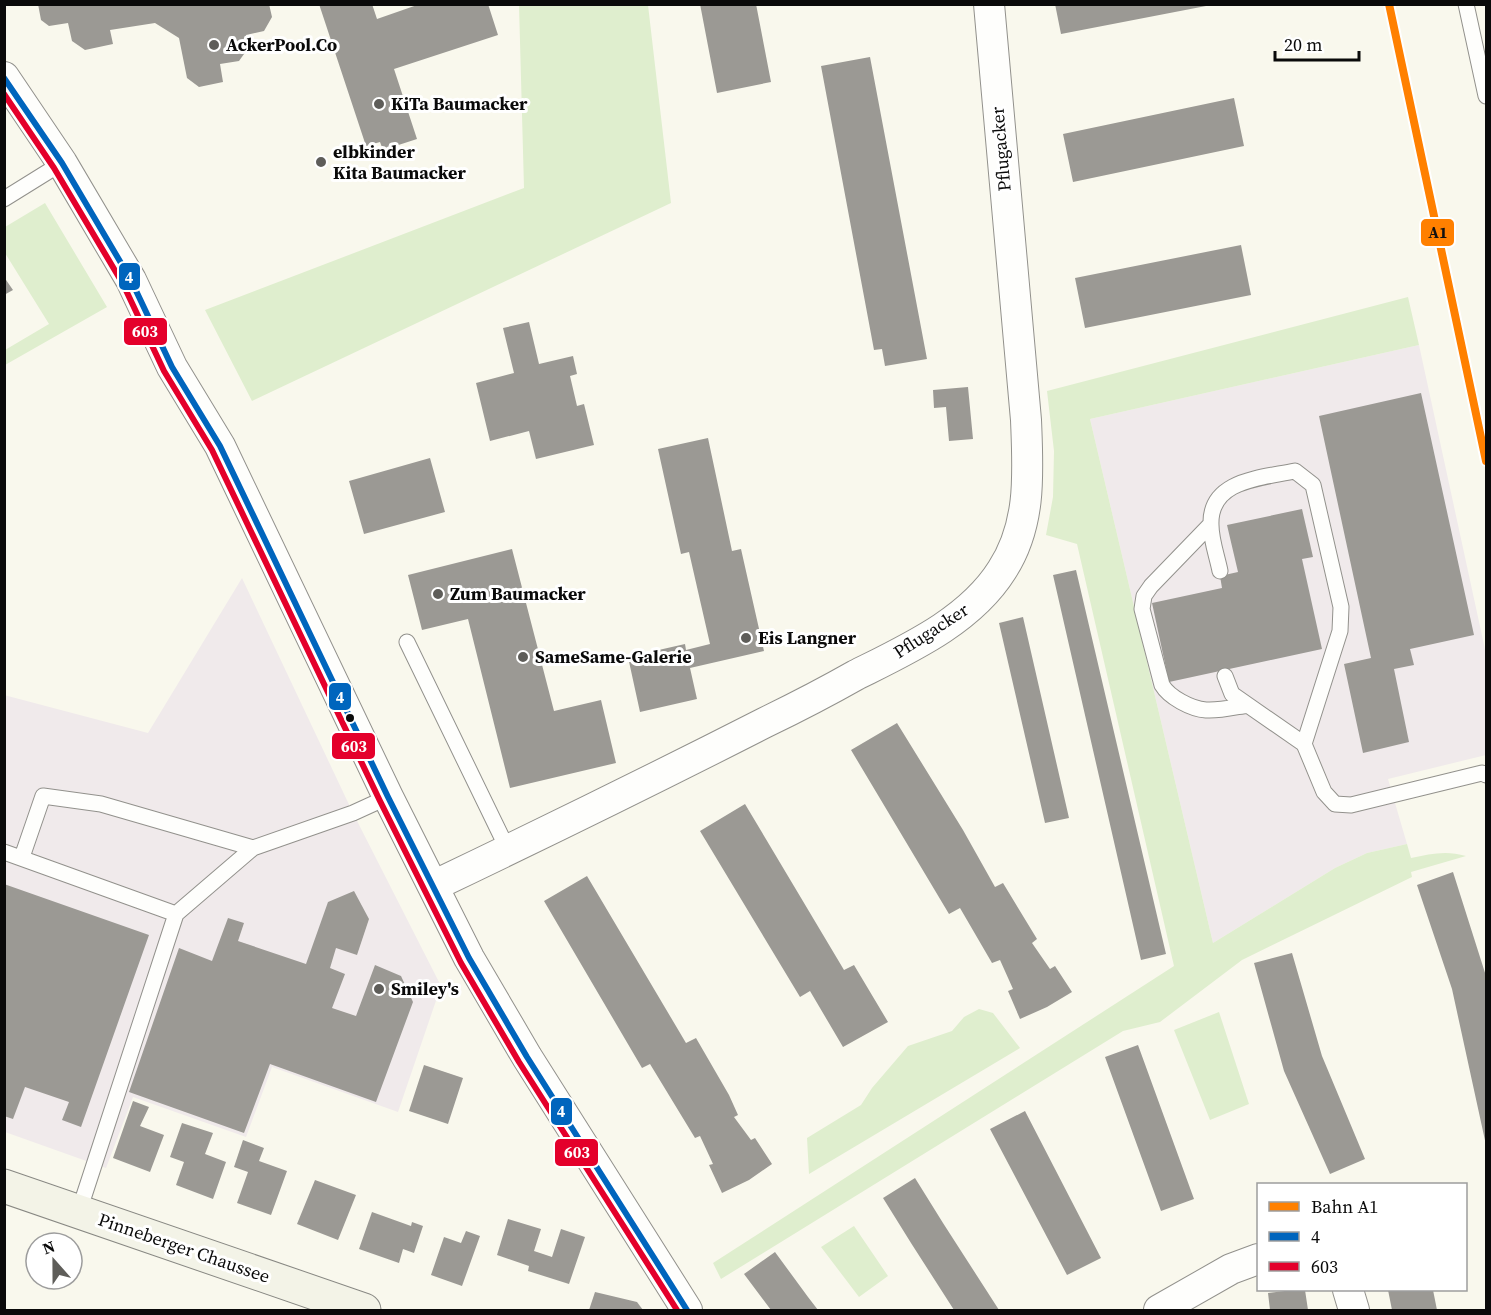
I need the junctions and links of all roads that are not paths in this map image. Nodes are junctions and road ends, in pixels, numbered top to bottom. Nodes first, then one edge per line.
1 (988, 4) edge
2 (1466, 4) edge
3 (4, 77) edge
4 (1486, 96) edge
5 (62, 163) junction
6 (4, 199) edge
7 (1210, 525) junction
8 (1220, 571) dead end
9 (407, 642) dead end
10 (1225, 676) dead end
11 (1248, 705) junction
12 (1304, 744) junction
13 (1486, 774) edge
14 (388, 797) junction
15 (253, 848) junction
16 (508, 850) junction
17 (4, 852) edge
18 (22, 857) junction
19 (433, 886) junction
20 (176, 914) junction
21 (4, 1186) edge
22 (79, 1212) junction
23 (1257, 1259) edge
24 (1348, 1291) edge
25 (364, 1311) edge
26 (687, 1311) edge
27 (1159, 1311) edge
28 (1354, 1311) edge

1 - 16 street, Pflugacker
2 - 4 lane
3 - 5 street
5 - 6 lane
5 - 14 street
7 - 8 lane
7 - 11 lane
7 - 12 lane
9 - 16 lane
10 - 11 lane
11 - 12 lane
12 - 13 lane
14 - 15 lane
14 - 19 street
15 - 18 lane
15 - 20 lane
16 - 19 street, Pflugacker
17 - 18 lane
18 - 20 lane
19 - 26 street
20 - 22 lane
21 - 22 main road, Pinneberger Chaussee
22 - 25 main road, Pinneberger Chaussee
23 - 27 street
24 - 28 street

